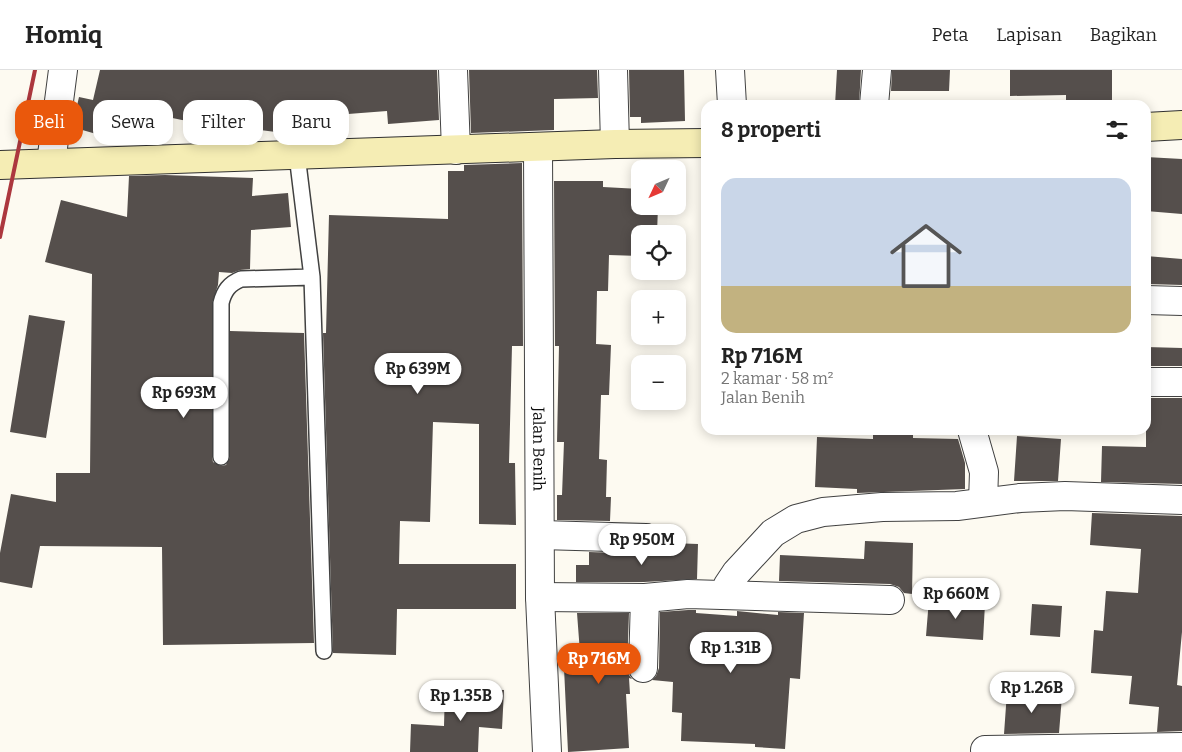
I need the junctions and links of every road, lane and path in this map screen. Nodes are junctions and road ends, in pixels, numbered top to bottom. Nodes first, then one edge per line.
1 (63, 70) edge
2 (453, 70) edge
3 (614, 70) edge
4 (730, 70) edge
5 (877, 70) edge
6 (732, 100) edge
7 (874, 100) edge
8 (1182, 125) edge
9 (1151, 126) edge
10 (701, 143) edge
11 (615, 144) junction
12 (538, 147) junction
13 (456, 150) junction
14 (298, 155) junction
15 (51, 163) junction
16 (0, 165) edge
17 (312, 277) junction
18 (1151, 300) edge
19 (1182, 301) edge
20 (1151, 382) edge
21 (1182, 382) edge
22 (974, 435) edge
23 (221, 457) dead end
24 (1182, 500) edge
25 (983, 502) junction
26 (541, 535) junction
27 (646, 538) dead end
28 (724, 595) junction
29 (540, 597) junction
30 (645, 598) junction
31 (890, 600) dead end
32 (324, 651) dead end
33 (643, 668) dead end
34 (1182, 748) edge
35 (985, 750) dead end
36 (547, 752) edge

1 - 15 street
2 - 13 street
3 - 11 street
4 - 6 street
5 - 7 street
8 - 9 street
10 - 11 street
11 - 12 street
12 - 13 street
12 - 26 street, Jalan Benih
13 - 14 street
14 - 15 street
14 - 17 lane
15 - 16 street
17 - 23 lane
17 - 32 lane
18 - 19 street
20 - 21 street
22 - 25 street
24 - 25 street
25 - 28 street
26 - 27 street
26 - 29 street, Jalan Benih
28 - 30 street
28 - 31 street
29 - 30 street
29 - 36 street, Jalan Benih
30 - 33 street
34 - 35 street

